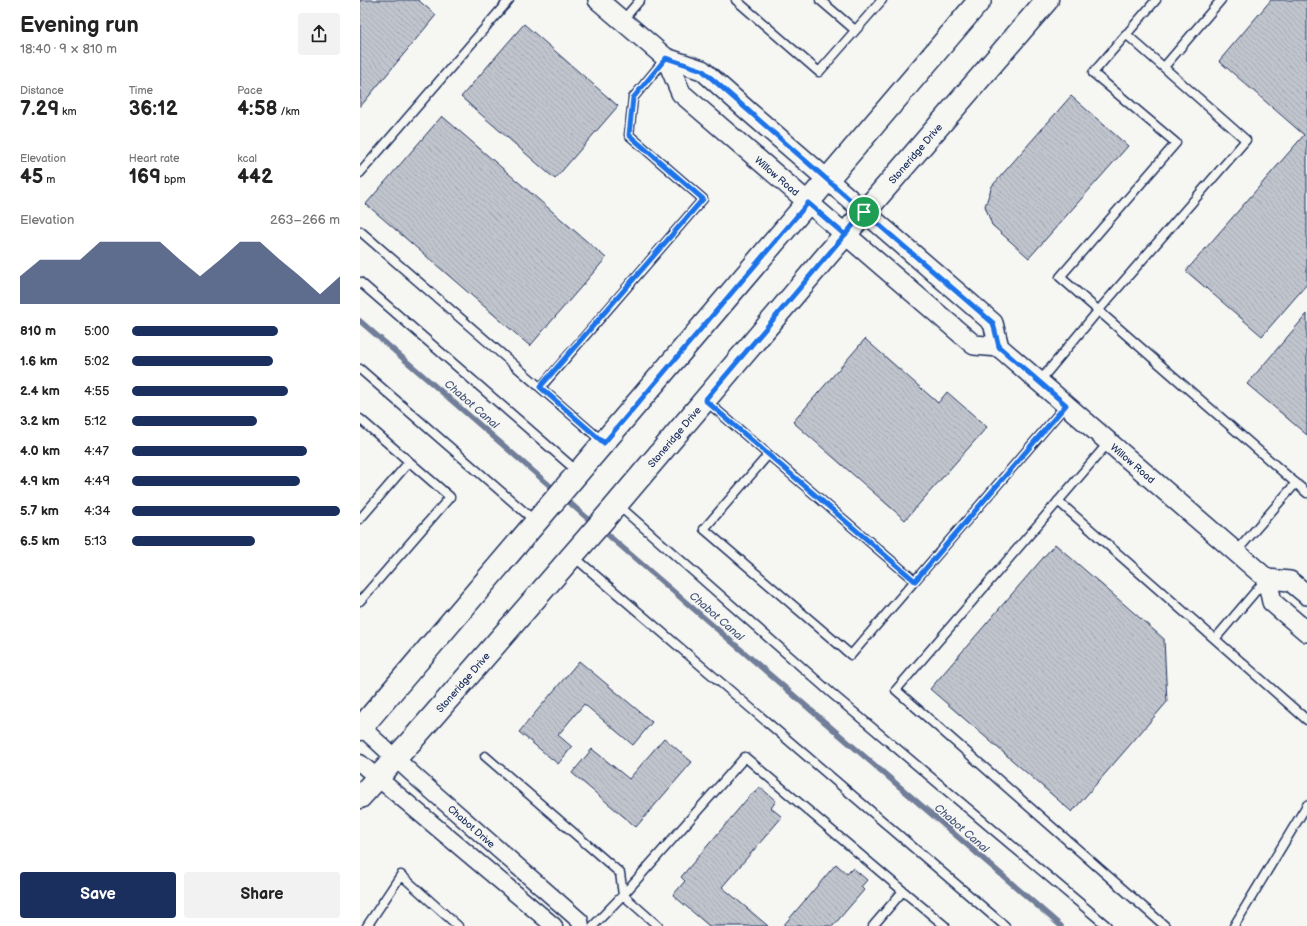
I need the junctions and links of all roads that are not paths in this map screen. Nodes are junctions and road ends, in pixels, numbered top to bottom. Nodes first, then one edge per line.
1 (509, 0) edge
2 (598, 0) edge
3 (640, 0) edge
4 (736, 0) edge
5 (820, 0) edge
6 (882, 0) edge
7 (980, 0) edge
8 (1047, 0) edge
9 (1156, 0) edge
10 (1221, 0) edge
11 (622, 21) junction
12 (855, 30) junction
13 (1126, 34) junction
14 (666, 58) junction
15 (1164, 67) junction
16 (360, 172) edge
17 (827, 180) junction
18 (808, 203) junction
19 (864, 212) junction
20 (360, 231) edge
21 (845, 235) junction
22 (360, 282) edge
23 (1098, 311) junction
24 (999, 347) junction
25 (360, 369) edge
26 (1039, 382) junction
27 (540, 387) junction
28 (705, 400) junction
29 (1066, 405) junction
30 (360, 419) edge
31 (1109, 442) junction
32 (604, 443) junction
33 (768, 455) junction
34 (409, 462) junction
35 (577, 475) junction
36 (1296, 483) junction
37 (1307, 493) edge
38 (1058, 501) junction
39 (614, 507) junction
40 (360, 519) edge
41 (539, 519) junction
42 (576, 552) junction
43 (1236, 552) junction
44 (1267, 579) junction
45 (915, 581) junction
46 (1307, 595) edge
47 (360, 601) edge
48 (1307, 632) edge
49 (1215, 639) junction
50 (1307, 720) edge
51 (360, 728) edge
52 (485, 756) dead end
53 (395, 758) junction
54 (360, 763) edge
55 (378, 778) junction
56 (360, 797) edge
57 (1307, 805) edge
58 (904, 891) junction
59 (623, 895) junction
60 (367, 926) edge
61 (458, 926) edge
62 (554, 926) edge
63 (581, 926) edge
64 (593, 926) edge
65 (658, 926) edge
66 (873, 926) edge
67 (945, 926) edge
68 (1005, 926) edge
69 (1107, 926) edge
70 (1165, 926) edge
71 (1234, 926) edge

1 - 16 lane
2 - 11 street, Willow Road
3 - 11 lane
4 - 12 lane
5 - 12 lane
6 - 12 lane
7 - 17 main road
8 - 19 main road, Stoneridge Drive
9 - 13 lane
10 - 15 lane
11 - 14 street, Willow Road
13 - 15 lane
13 - 23 lane
14 - 17 street, Willow Road
14 - 18 street, Willow Road
14 - 27 lane
15 - 23 lane
17 - 18 main road
17 - 19 street, Willow Road
18 - 21 street, Willow Road
18 - 32 main road
19 - 21 main road, Stoneridge Drive
19 - 24 street, Willow Road
20 - 27 lane
21 - 24 street, Willow Road
21 - 28 main road, Stoneridge Drive
22 - 35 lane
23 - 26 lane
23 - 36 lane
24 - 26 street, Willow Road
25 - 41 lane
26 - 29 street, Willow Road
27 - 32 lane
28 - 33 lane
28 - 39 main road, Stoneridge Drive
29 - 31 street, Willow Road
29 - 45 lane
30 - 34 lane
31 - 38 lane
31 - 43 street, Willow Road
32 - 35 main road
33 - 45 lane
33 - 45 lane
34 - 40 lane
34 - 47 lane
35 - 41 main road
36 - 37 lane
36 - 43 lane
38 - 49 lane
38 - 70 lane
39 - 42 main road, Stoneridge Drive
39 - 69 lane
41 - 51 main road
42 - 53 main road, Stoneridge Drive
42 - 68 lane
43 - 44 street, Willow Road
44 - 46 street
44 - 48 street
44 - 49 lane
49 - 50 lane
51 - 53 street, Chabot Drive
52 - 59 lane
53 - 55 main road, Stoneridge Drive
53 - 63 street, Chabot Drive
54 - 55 street
55 - 56 main road, Stoneridge Drive
55 - 62 street
57 - 71 lane
58 - 59 lane
58 - 66 lane
58 - 67 lane
59 - 64 lane
59 - 65 lane
60 - 61 lane

